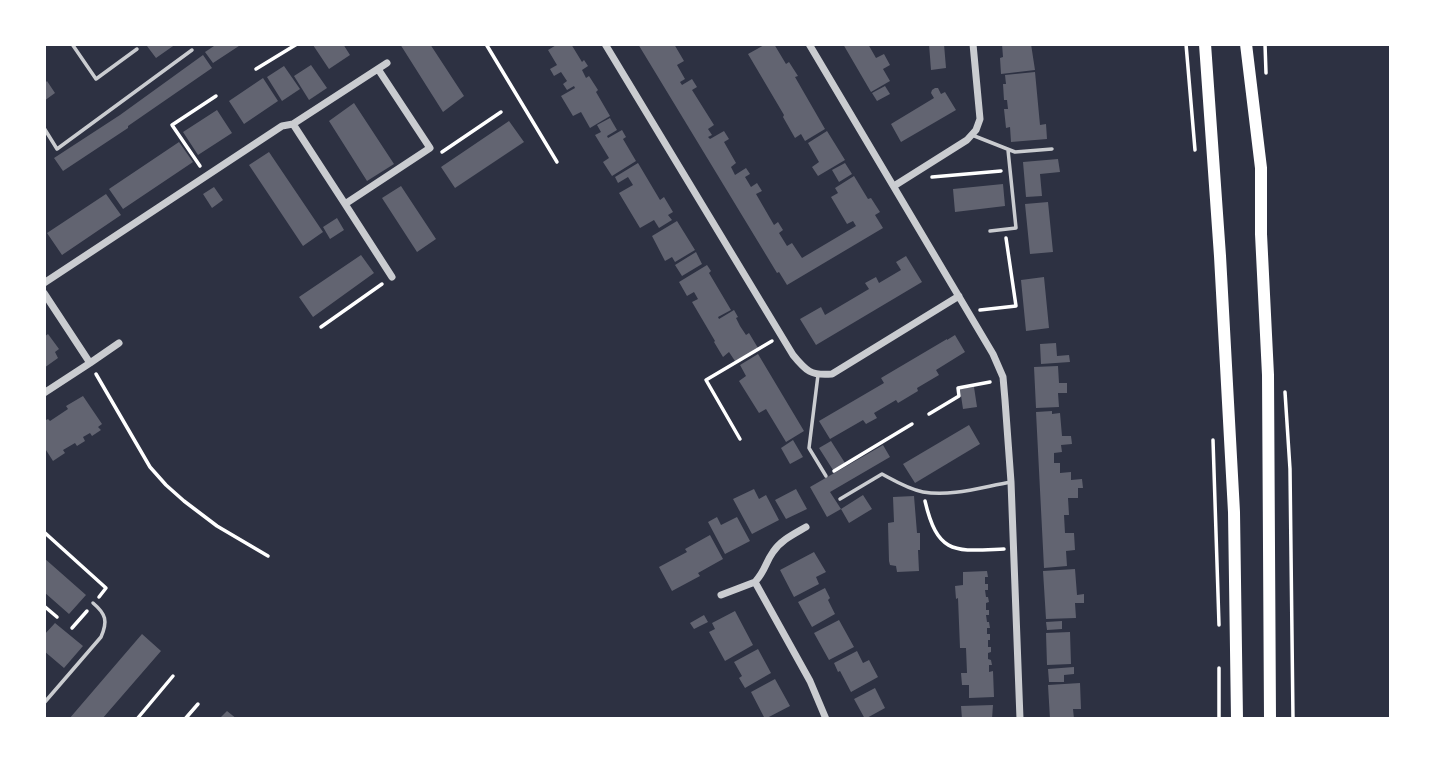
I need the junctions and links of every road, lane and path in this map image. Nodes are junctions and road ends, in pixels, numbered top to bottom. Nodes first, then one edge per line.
1 (72, 44) edge
2 (297, 44) edge
3 (486, 44) edge
4 (605, 44) edge
5 (809, 44) edge
6 (972, 44) edge
7 (1186, 44) edge
8 (1205, 44) edge
9 (1246, 44) edge
10 (137, 49) dead end
11 (192, 50) dead end
12 (387, 63) dead end
13 (256, 69) dead end
14 (377, 69) junction
15 (216, 96) dead end
16 (501, 112) dead end
17 (293, 124) junction
18 (44, 128) edge
19 (972, 135) junction
20 (430, 148) junction
21 (1052, 149) dead end
22 (1195, 149) dead end
23 (1009, 150) junction
24 (557, 163) dead end
25 (922, 169) junction
26 (1010, 171) junction
27 (206, 176) junction
28 (894, 186) junction
29 (345, 204) junction
30 (1005, 229) junction
31 (990, 231) dead end
32 (393, 277) joint
33 (44, 283) edge
34 (44, 293) edge
35 (959, 296) junction
36 (968, 312) junction
37 (321, 327) dead end
38 (781, 335) junction
39 (119, 343) dead end
40 (90, 363) junction
41 (818, 375) junction
42 (1003, 380) junction
43 (44, 393) edge
44 (929, 414) dead end
45 (912, 424) dead end
46 (1213, 434) dead end
47 (740, 439) dead end
48 (826, 476) joint
49 (1010, 482) junction
50 (923, 492) junction
51 (839, 499) dead end
52 (806, 527) dead end
53 (44, 532) edge
54 (1013, 548) junction
55 (268, 556) dead end
56 (755, 582) junction
57 (721, 595) dead end
58 (93, 603) junction
59 (44, 606) edge
60 (57, 617) dead end
61 (1219, 626) dead end
62 (72, 628) dead end
63 (1219, 666) dead end
64 (173, 676) dead end
65 (44, 703) edge
66 (198, 704) dead end
67 (137, 719) edge
68 (185, 719) edge
69 (826, 719) edge
70 (1020, 719) edge
71 (1219, 719) edge
72 (1237, 719) edge
73 (1270, 719) edge

1 - 10 lane
2 - 13 path
3 - 24 path
4 - 38 street
5 - 28 street
6 - 19 street
7 - 22 path
8 - 72 highway
9 - 73 highway
11 - 18 lane
12 - 14 street
14 - 17 street
14 - 20 street
15 - 27 path
16 - 20 path
17 - 27 street
17 - 29 street
19 - 23 lane
19 - 25 street
20 - 29 street
21 - 23 lane
23 - 26 lane
25 - 26 path
25 - 28 street
26 - 30 lane
27 - 33 street
28 - 35 street
29 - 32 street
30 - 31 lane
30 - 36 path
32 - 37 path
34 - 40 street
35 - 36 street
35 - 41 street
36 - 42 street
38 - 41 street
38 - 47 path
39 - 40 street
40 - 43 street
40 - 55 path
41 - 48 lane
42 - 44 path
42 - 49 street
45 - 48 path
46 - 61 path
49 - 50 lane
49 - 54 street
50 - 51 lane
50 - 54 path
52 - 56 street
53 - 58 path
54 - 70 street
56 - 57 street
56 - 69 street
58 - 62 path
58 - 65 lane
59 - 60 path
63 - 71 path
64 - 67 path
66 - 68 path

